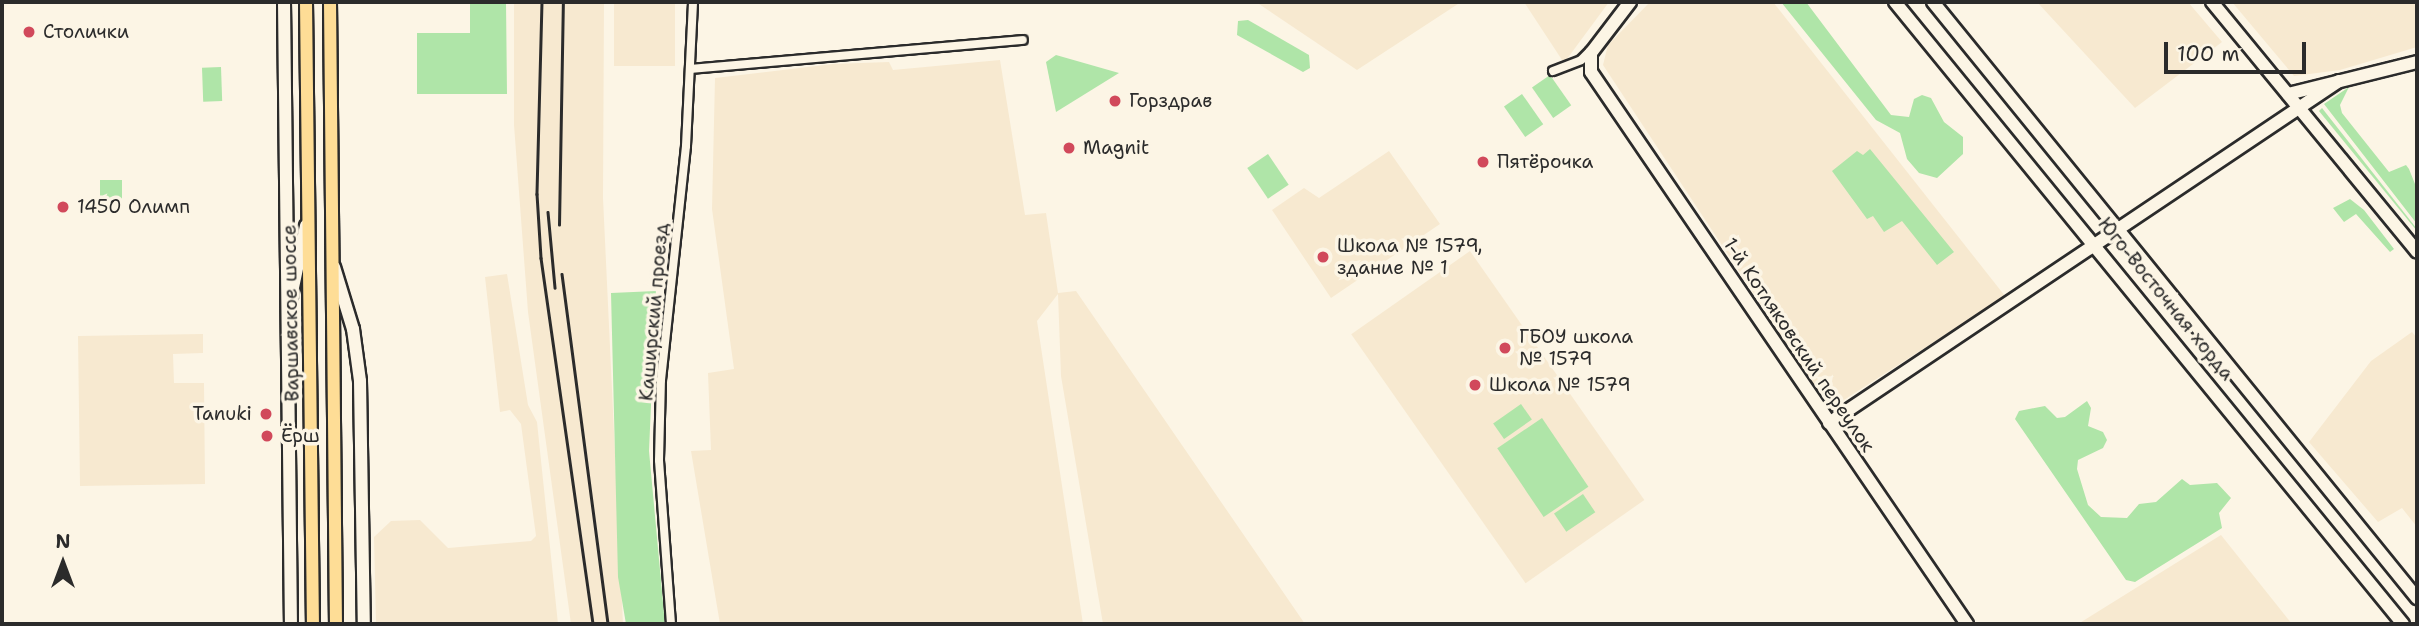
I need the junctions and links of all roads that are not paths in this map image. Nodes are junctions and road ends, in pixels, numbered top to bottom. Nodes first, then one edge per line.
1 (284, 2) edge
2 (306, 2) edge
3 (330, 2) edge
4 (693, 2) edge
5 (1630, 2) edge
6 (1895, 2) edge
7 (1933, 2) edge
8 (2212, 2) edge
9 (1023, 40) dead end
10 (1596, 45) junction
11 (2417, 62) edge
12 (1572, 64) junction
13 (691, 69) junction
14 (1553, 71) dead end
15 (1591, 72) junction
16 (2339, 81) junction
17 (2288, 94) junction
18 (2301, 109) junction
19 (309, 212) junction
20 (2121, 230) junction
21 (2098, 246) junction
22 (2417, 250) edge
23 (332, 261) junction
24 (286, 322) junction
25 (1829, 422) junction
26 (2417, 598) edge
27 (291, 624) edge
28 (313, 624) edge
29 (336, 624) edge
30 (364, 624) edge
31 (671, 624) edge
32 (1967, 624) edge
33 (2403, 624) edge

1 - 24 street
2 - 19 main road, Варшавское шоссе
3 - 23 main road
4 - 13 street, Каширский проезд
5 - 10 street
6 - 21 street, Юго-Восточная хорда
7 - 20 street, Юго-Восточная хорда
8 - 17 street
9 - 13 street
10 - 12 street
10 - 15 street
11 - 16 street
12 - 14 street
12 - 15 street
13 - 31 street, Каширский проезд
15 - 25 street, 1-й Котляковский переулок
16 - 17 street
16 - 18 street
17 - 18 street
18 - 20 street
18 - 22 street
19 - 24 street
19 - 28 main road, Варшавское шоссе
20 - 21 street
20 - 26 street, Юго-Восточная хорда
21 - 25 street
21 - 33 street, Юго-Восточная хорда
23 - 29 main road
23 - 30 street
24 - 27 street
25 - 32 street, 1-й Котляковский переулок

